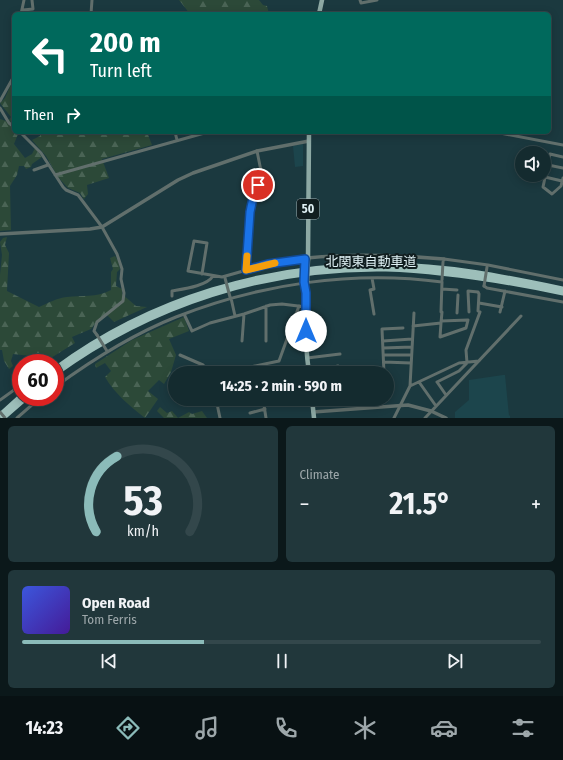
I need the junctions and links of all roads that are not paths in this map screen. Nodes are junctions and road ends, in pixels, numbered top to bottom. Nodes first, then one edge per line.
1 (24, 0) edge
2 (32, 0) edge
3 (92, 0) edge
4 (322, 0) edge
5 (325, 0) edge
6 (360, 0) edge
7 (377, 0) edge
8 (23, 10) joint
9 (91, 12) edge
10 (320, 12) edge
11 (12, 80) edge
12 (0, 101) edge
13 (0, 108) edge
14 (12, 125) edge
15 (22, 134) edge
16 (176, 134) edge
17 (189, 134) edge
18 (200, 134) edge
19 (309, 134) edge
20 (505, 134) edge
21 (190, 137) junction
22 (177, 140) junction
23 (309, 141) junction
24 (563, 145) edge
25 (257, 151) junction
26 (551, 154) edge
27 (563, 157) edge
28 (48, 165) junction
29 (551, 166) edge
30 (563, 168) edge
31 (34, 170) dead end
32 (55, 175) junction
33 (551, 178) edge
34 (563, 179) edge
35 (544, 182) edge
36 (102, 227) junction
37 (0, 234) edge
38 (306, 259) junction
39 (444, 260) junction
40 (488, 266) junction
41 (246, 270) junction
42 (202, 274) junction
43 (213, 276) junction
44 (225, 277) junction
45 (372, 278) junction
46 (563, 280) edge
47 (442, 281) junction
48 (305, 283) junction
49 (442, 289) junction
50 (563, 289) edge
51 (457, 290) dead end
52 (506, 291) junction
53 (563, 293) edge
54 (458, 295) dead end
55 (172, 296) dead end
56 (231, 298) junction
57 (563, 302) edge
58 (478, 303) junction
59 (266, 306) junction
60 (299, 306) junction
61 (306, 307) junction
62 (502, 307) junction
63 (469, 312) dead end
64 (500, 312) dead end
65 (414, 313) dead end
66 (457, 313) dead end
67 (184, 314) junction
68 (244, 314) junction
69 (374, 314) dead end
70 (235, 316) junction
71 (521, 316) dead end
72 (441, 322) junction
73 (413, 326) junction
74 (403, 328) dead end
75 (412, 339) junction
76 (242, 341) dead end
77 (266, 341) dead end
78 (383, 341) junction
79 (412, 347) junction
80 (383, 348) junction
81 (107, 352) junction
82 (340, 354) dead end
83 (180, 355) dead end
84 (384, 355) junction
85 (411, 355) junction
86 (307, 358) junction
87 (479, 360) junction
88 (384, 362) junction
89 (64, 363) edge
90 (411, 363) junction
91 (467, 363) junction
92 (204, 366) edge
93 (259, 366) edge
94 (308, 366) edge
95 (384, 366) edge
96 (64, 368) edge
97 (64, 381) edge
98 (419, 382) junction
99 (410, 386) junction
100 (12, 391) edge
101 (446, 395) junction
102 (0, 400) edge
103 (12, 404) edge
104 (400, 405) junction
105 (17, 406) edge
106 (31, 406) edge
107 (217, 406) edge
108 (264, 406) edge
109 (313, 406) edge
110 (436, 406) junction
111 (264, 409) junction
112 (431, 411) junction
113 (314, 412) junction
114 (250, 413) dead end
115 (0, 414) edge
116 (4, 418) edge
117 (17, 418) edge
118 (220, 418) edge
119 (266, 418) edge
120 (314, 418) edge
121 (394, 418) edge
122 (425, 418) edge
123 (446, 418) edge

1 - 8 street
2 - 8 street
3 - 9 street
4 - 5 street
4 - 10 main road
6 - 7 street
11 - 12 street
13 - 14 street
15 - 28 street
16 - 22 street
17 - 21 street
18 - 21 street
19 - 23 main road, 50
20 - 24 street
21 - 22 street
22 - 32 street
23 - 25 street
23 - 38 main road, 50
25 - 36 street
25 - 41 street
26 - 27 street
28 - 31 street
28 - 32 street
29 - 30 street
32 - 36 street
33 - 34 street
34 - 35 street
36 - 37 street
36 - 81 street, bridge
38 - 39 street
38 - 41 street
38 - 48 main road, 50
39 - 40 street
39 - 47 street, bridge
40 - 46 street
40 - 52 street, bridge
41 - 44 street
42 - 42 street
42 - 43 street
43 - 44 street
43 - 55 street
44 - 56 street, bridge
45 - 47 street
45 - 48 street
45 - 69 street
47 - 49 street
48 - 56 street
48 - 61 main road, 50
49 - 51 street
49 - 72 street
50 - 89 highway, 北関東自動車道
52 - 57 street
52 - 62 street
53 - 96 highway, 北関東自動車道
54 - 66 street
56 - 67 street
56 - 70 street
58 - 62 street
58 - 63 street
58 - 91 street
59 - 60 street
59 - 68 street
59 - 77 street
60 - 61 street
60 - 93 street
61 - 86 main road, 50
62 - 64 street
65 - 73 street
67 - 70 street
67 - 81 street
68 - 70 street
68 - 76 street
71 - 87 street
72 - 72 street
72 - 73 street
73 - 75 street
74 - 78 street
75 - 78 street
75 - 79 street
78 - 80 street
79 - 80 street
79 - 85 street
80 - 84 street
81 - 97 street
82 - 86 street
83 - 92 street
84 - 85 street
84 - 88 street
85 - 90 street
86 - 94 main road, 50
87 - 91 street
87 - 101 street
88 - 90 street
88 - 95 street
90 - 99 street
91 - 98 street
91 - 101 street
98 - 99 street
98 - 110 street
99 - 104 street
100 - 102 street
101 - 110 street
103 - 115 highway
104 - 112 street
104 - 113 street
104 - 121 street
105 - 116 highway
106 - 117 street
107 - 118 street
108 - 111 street
109 - 113 main road
110 - 112 street
111 - 114 street
111 - 119 street
112 - 122 street
112 - 123 street
113 - 120 main road
115 - 116 street, bridge

